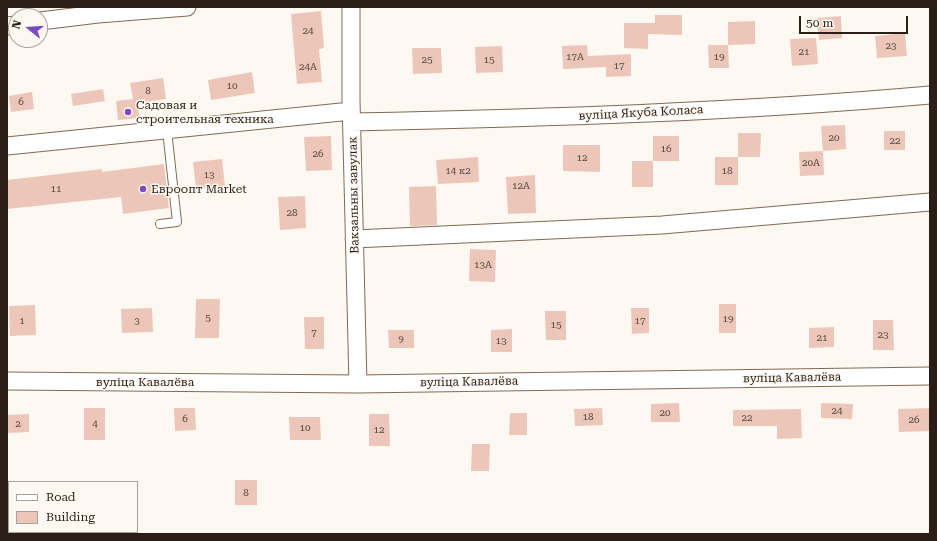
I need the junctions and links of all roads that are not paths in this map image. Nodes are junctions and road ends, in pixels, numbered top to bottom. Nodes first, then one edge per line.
1 (187, 7) edge
2 (351, 7) edge
3 (48, 21) edge
4 (930, 96) edge
5 (352, 116) junction
6 (167, 130) junction
7 (7, 146) edge
8 (930, 202) edge
9 (160, 224) dead end
10 (354, 239) junction
11 (930, 376) edge
12 (7, 381) edge
13 (358, 384) junction

1 - 3 street
2 - 5 street, Вакзальны завулак
4 - 5 street, вуліца Якуба Коласа
5 - 6 street, вуліца Якуба Коласа
5 - 10 street, Вакзальны завулак
6 - 7 street, вуліца Якуба Коласа
6 - 9 lane
8 - 10 street
10 - 13 street, Вакзальны завулак
11 - 13 street, вуліца Кавалёва
12 - 13 street, вуліца Кавалёва

